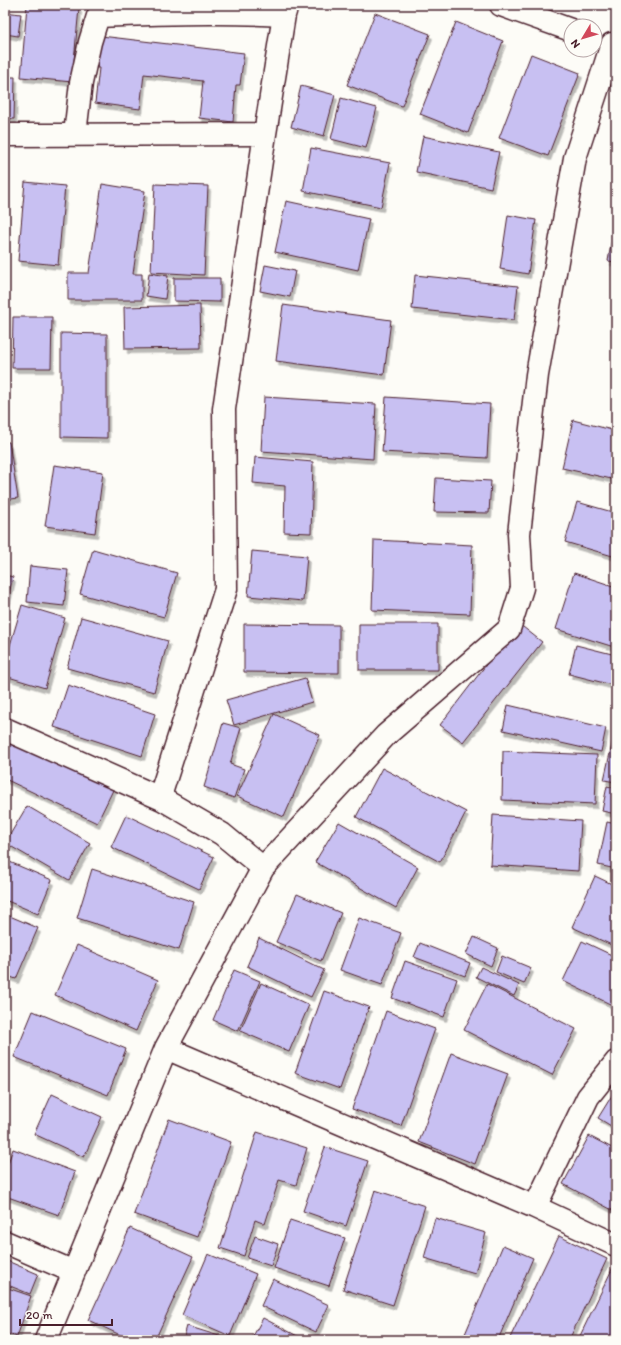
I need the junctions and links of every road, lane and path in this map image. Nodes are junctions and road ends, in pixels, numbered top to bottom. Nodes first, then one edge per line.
1 (501, 5) edge
2 (286, 10) edge
3 (563, 27) edge
4 (608, 43) edge
5 (5, 134) edge
6 (75, 134) junction
7 (265, 134) junction
8 (5, 729) edge
9 (162, 799) junction
10 (263, 868) junction
11 (166, 1048) junction
12 (616, 1062) edge
13 (535, 1207) junction
14 (5, 1242) edge
15 (616, 1246) edge
16 (74, 1272) junction
17 (46, 1340) edge

1 - 3 street
2 - 6 street
2 - 7 street
4 - 10 street
5 - 6 street
6 - 7 street
7 - 9 street
8 - 9 street
9 - 10 street
10 - 11 street
11 - 13 street
11 - 16 street
12 - 13 street
13 - 15 street
14 - 16 street
16 - 17 street

